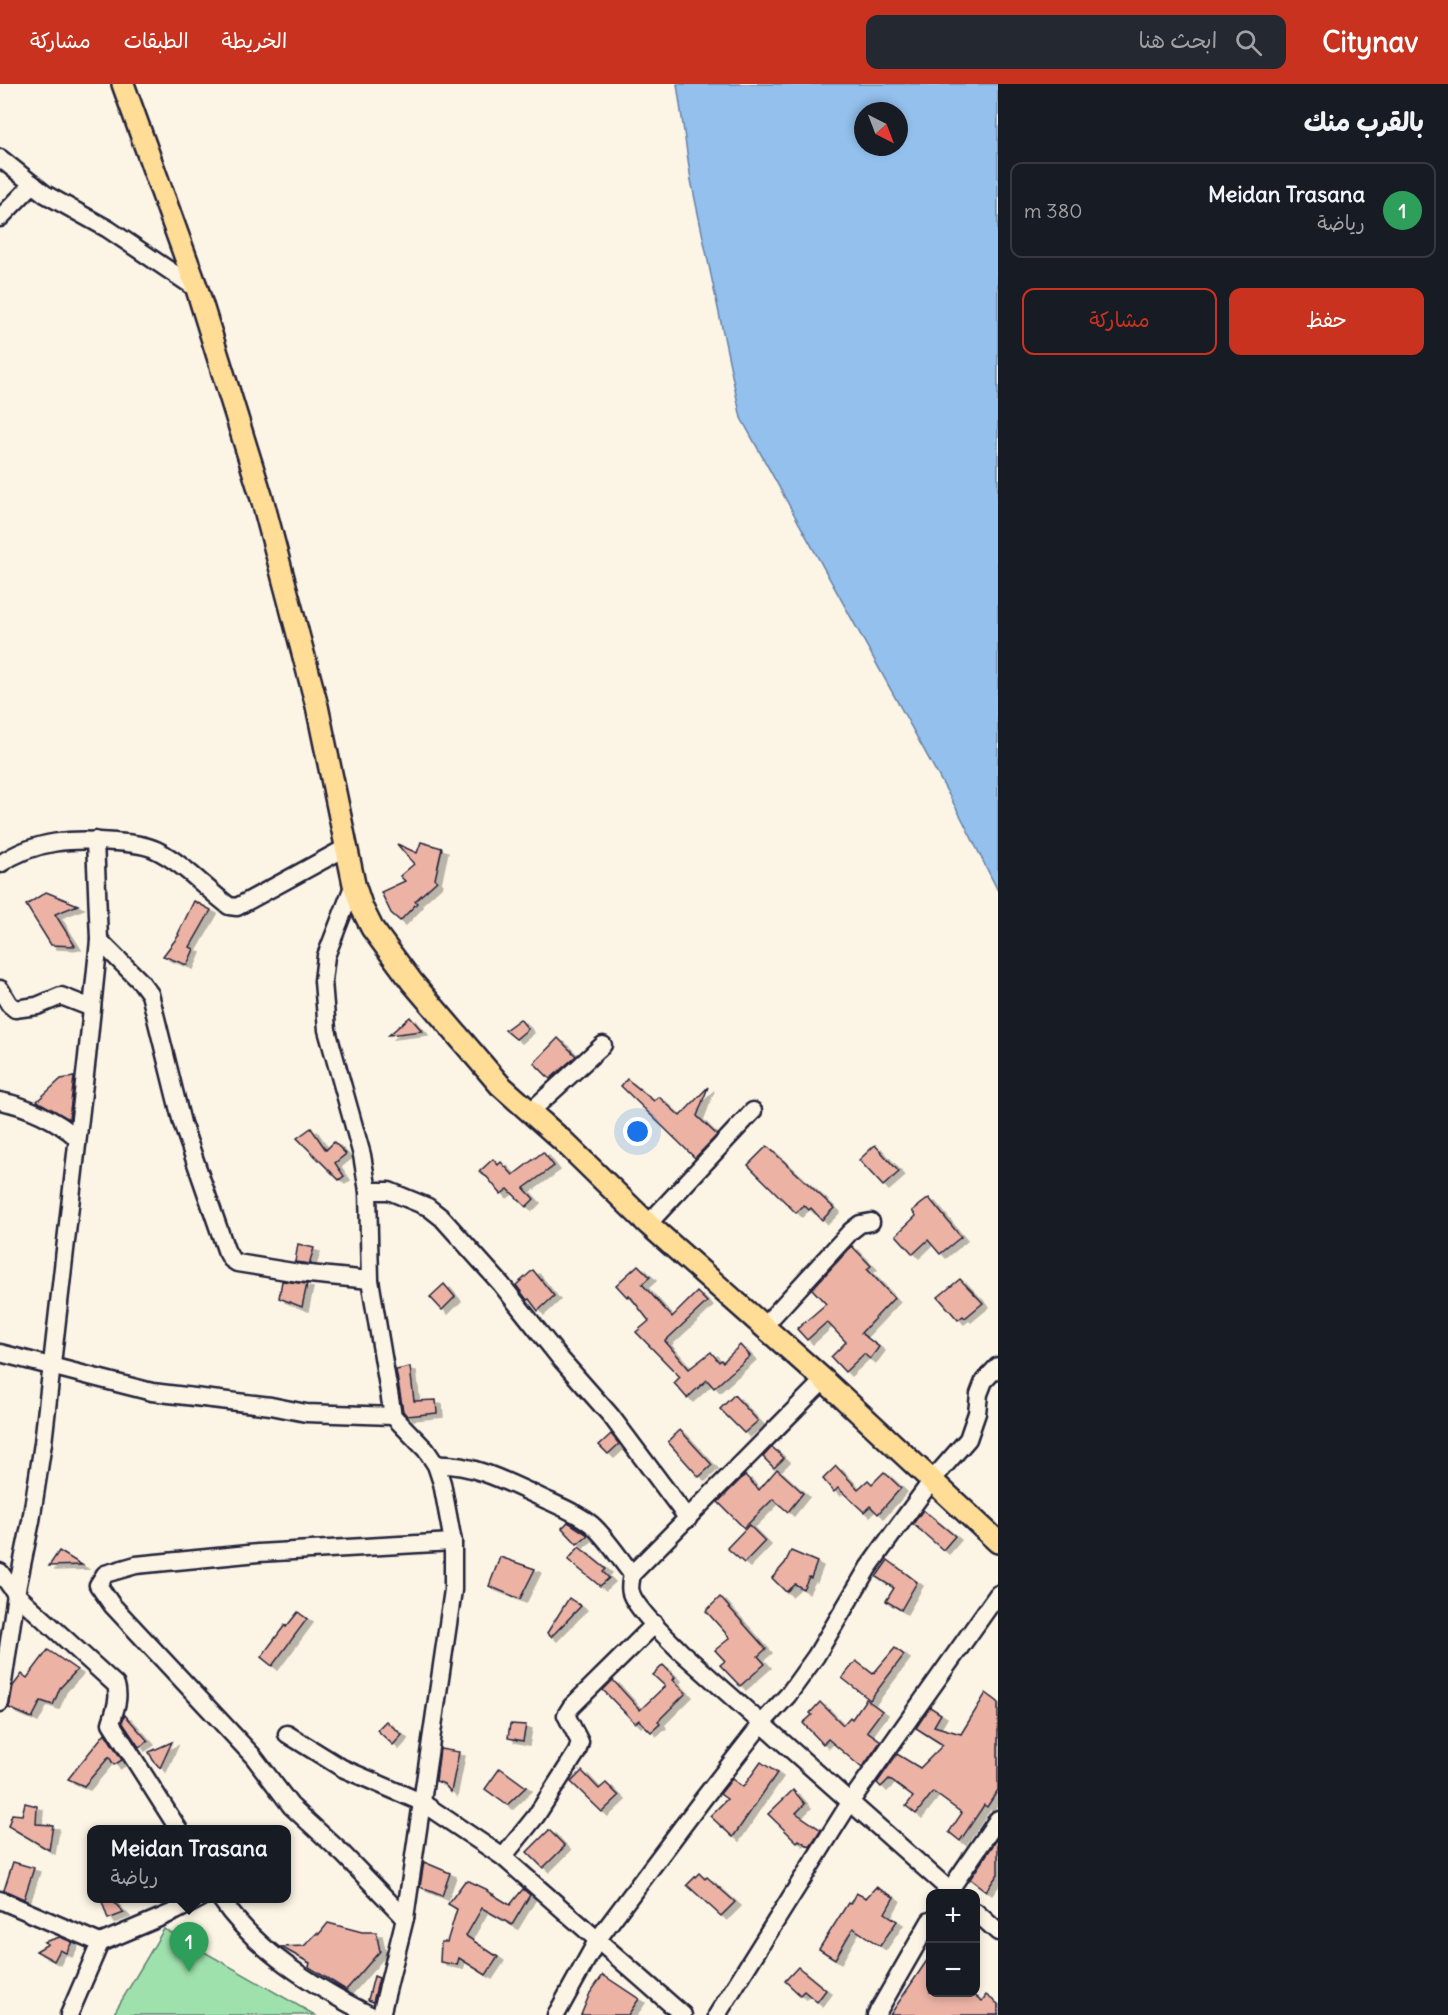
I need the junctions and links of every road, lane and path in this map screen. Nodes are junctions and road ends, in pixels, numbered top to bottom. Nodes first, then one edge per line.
1 (123, 84) edge
2 (0, 158) edge
3 (33, 184) junction
4 (0, 218) edge
5 (198, 289) junction
6 (95, 840) junction
7 (347, 847) junction
8 (0, 864) edge
9 (354, 884) junction
10 (99, 940) junction
11 (0, 989) edge
12 (92, 1008) junction
13 (603, 1045) dead end
14 (0, 1101) edge
15 (531, 1111) junction
16 (753, 1111) dead end
17 (77, 1138) junction
18 (368, 1191) junction
19 (871, 1222) dead end
20 (648, 1224) junction
21 (370, 1280) junction
22 (763, 1327) junction
23 (0, 1353) edge
24 (998, 1366) edge
25 (52, 1368) junction
26 (824, 1380) junction
27 (393, 1416) junction
28 (436, 1466) junction
29 (933, 1479) junction
30 (688, 1519) junction
31 (453, 1542) junction
32 (998, 1542) edge
33 (0, 1572) edge
34 (632, 1574) junction
35 (16, 1594) junction
36 (998, 1594) edge
37 (655, 1624) junction
38 (0, 1703) edge
39 (763, 1722) junction
40 (287, 1734) dead end
41 (851, 1801) junction
42 (421, 1802) junction
43 (998, 1819) edge
44 (176, 1825) edge
45 (503, 1857) junction
46 (947, 1889) edge
47 (952, 1889) edge
48 (0, 1900) edge
49 (193, 1903) edge
50 (223, 1903) edge
51 (980, 1916) edge
52 (405, 1918) junction
53 (926, 1928) edge
54 (998, 1932) edge
55 (598, 1939) junction
56 (100, 1943) junction
57 (69, 2015) edge
58 (370, 2015) edge
59 (381, 2015) edge
60 (556, 2015) edge
61 (682, 2015) edge
62 (717, 2015) edge
63 (876, 2015) edge

1 - 5 main road
2 - 3 street
3 - 4 street
3 - 5 street
5 - 7 main road
6 - 7 street
6 - 8 street
6 - 10 street
7 - 9 main road
9 - 15 main road
9 - 18 street
10 - 12 street
10 - 21 street
11 - 12 street
12 - 17 street
13 - 15 street
14 - 17 street
15 - 20 main road
16 - 20 street
17 - 25 street
18 - 21 street
18 - 30 street
19 - 22 street
20 - 22 main road
21 - 27 street
22 - 26 main road
23 - 25 street
24 - 29 street
25 - 27 street
25 - 35 street
26 - 29 main road
26 - 30 street
27 - 28 street
28 - 31 street
28 - 34 street
29 - 32 main road
29 - 39 street
30 - 34 street
31 - 42 street
31 - 52 street
33 - 35 street
34 - 37 street
35 - 38 street
35 - 44 street
36 - 41 street
37 - 39 street
37 - 45 street
39 - 41 street
39 - 55 street
40 - 42 street
41 - 46 street
41 - 62 street
42 - 45 street
42 - 52 street
43 - 47 street
45 - 55 street
48 - 56 street
49 - 56 street
50 - 58 street
51 - 54 street
52 - 59 street
53 - 63 street
55 - 60 street
55 - 61 street
56 - 57 street

